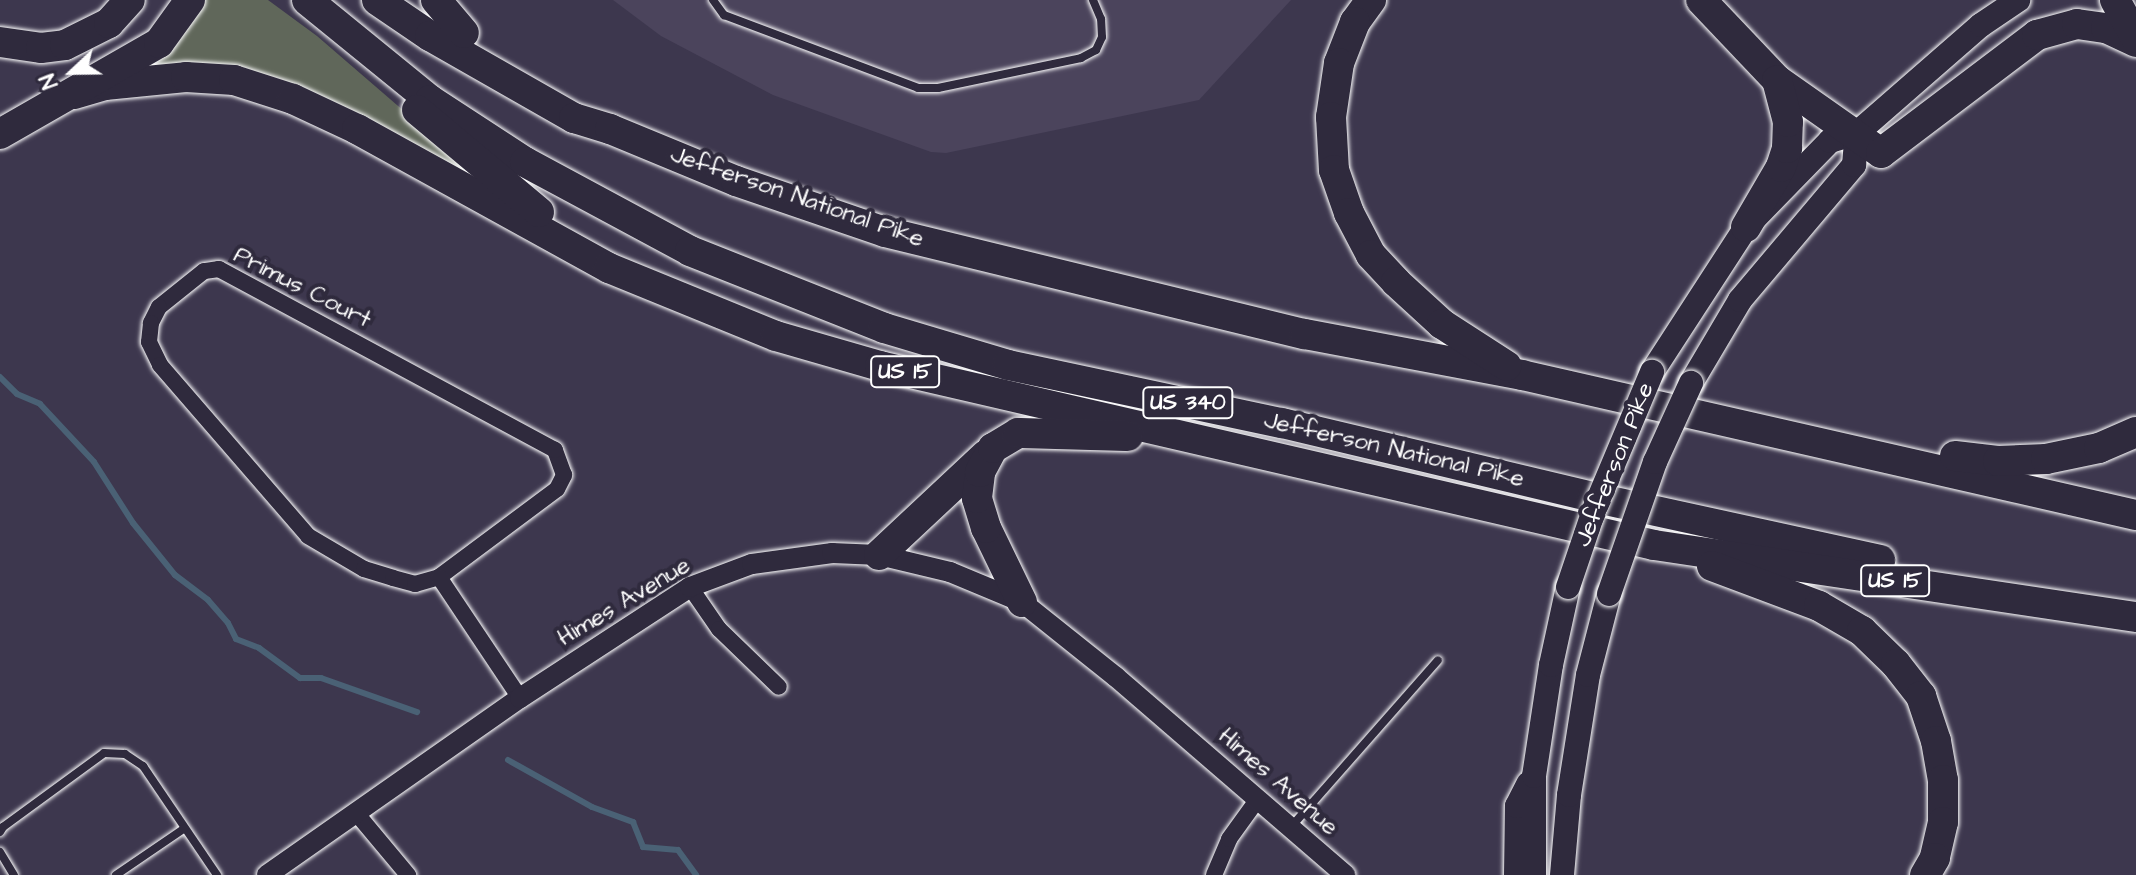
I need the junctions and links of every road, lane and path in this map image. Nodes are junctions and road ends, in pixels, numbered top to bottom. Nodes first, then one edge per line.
1 (130, 0) edge
2 (190, 0) edge
3 (377, 0) edge
4 (414, 0) edge
5 (436, 0) edge
6 (713, 0) edge
7 (1093, 0) edge
8 (1371, 0) edge
9 (1701, 0) edge
10 (2018, 0) edge
11 (2115, 0) edge
12 (310, 3) edge
13 (464, 33) junction
14 (2136, 40) edge
15 (0, 42) edge
16 (1777, 80) junction
17 (74, 94) junction
18 (610, 129) junction
19 (1857, 133) junction
20 (0, 134) edge
21 (1746, 227) junction
22 (609, 268) junction
23 (1522, 375) junction
24 (2136, 432) edge
25 (1212, 440) junction
26 (1817, 441) junction
27 (993, 448) junction
28 (2136, 515) edge
29 (1654, 545) junction
30 (879, 555) junction
31 (439, 577) junction
32 (690, 587) junction
33 (1022, 602) junction
34 (2136, 617) edge
35 (1438, 660) dead end
36 (779, 687) dead end
37 (520, 698) junction
38 (1534, 776) junction
39 (1258, 799) junction
40 (357, 814) junction
41 (185, 828) junction
42 (1291, 828) junction
43 (0, 832) edge
44 (0, 852) edge
45 (14, 875) edge
46 (116, 875) edge
47 (217, 875) edge
48 (267, 875) edge
49 (408, 875) edge
50 (1214, 875) edge
51 (1345, 875) edge
52 (1516, 875) edge
53 (1534, 875) edge
54 (1562, 875) edge
55 (1925, 875) edge

1 - 15 highway
2 - 17 highway
3 - 18 highway, Jefferson National Pike
4 - 13 highway
5 - 13 highway
6 - 7 lane
8 - 23 highway
9 - 16 highway
10 - 19 main road, Jefferson Pike
11 - 14 highway
12 - 22 highway
12 - 34 highway, Jefferson National Pike / US 340
13 - 18 highway
14 - 19 highway
16 - 19 highway
16 - 21 highway
17 - 20 highway, US 15
17 - 22 highway, US 15
18 - 23 highway, Jefferson National Pike
19 - 21 main road, Jefferson Pike
19 - 54 main road, Jefferson Pike, bridge
21 - 38 main road, Jefferson Pike, bridge
22 - 25 highway, US 15
23 - 26 highway, Jefferson National Pike
24 - 26 highway
25 - 27 highway
25 - 29 highway, US 15
26 - 28 highway, Jefferson National Pike
27 - 30 highway
27 - 33 highway
29 - 34 highway, US 15
29 - 55 highway
30 - 32 street, Himes Avenue
30 - 33 street, Himes Avenue
31 - 31 street, Primus Court
31 - 37 street
32 - 36 street
32 - 37 street, Himes Avenue
33 - 39 street, Himes Avenue
35 - 42 lane
37 - 40 street, Himes Avenue
38 - 52 main road
38 - 53 main road, Jefferson Pike
39 - 42 street, Himes Avenue
39 - 50 street
40 - 48 street, Himes Avenue
40 - 49 street
41 - 43 lane
41 - 46 lane
41 - 47 lane
42 - 51 street, Himes Avenue
44 - 45 lane

